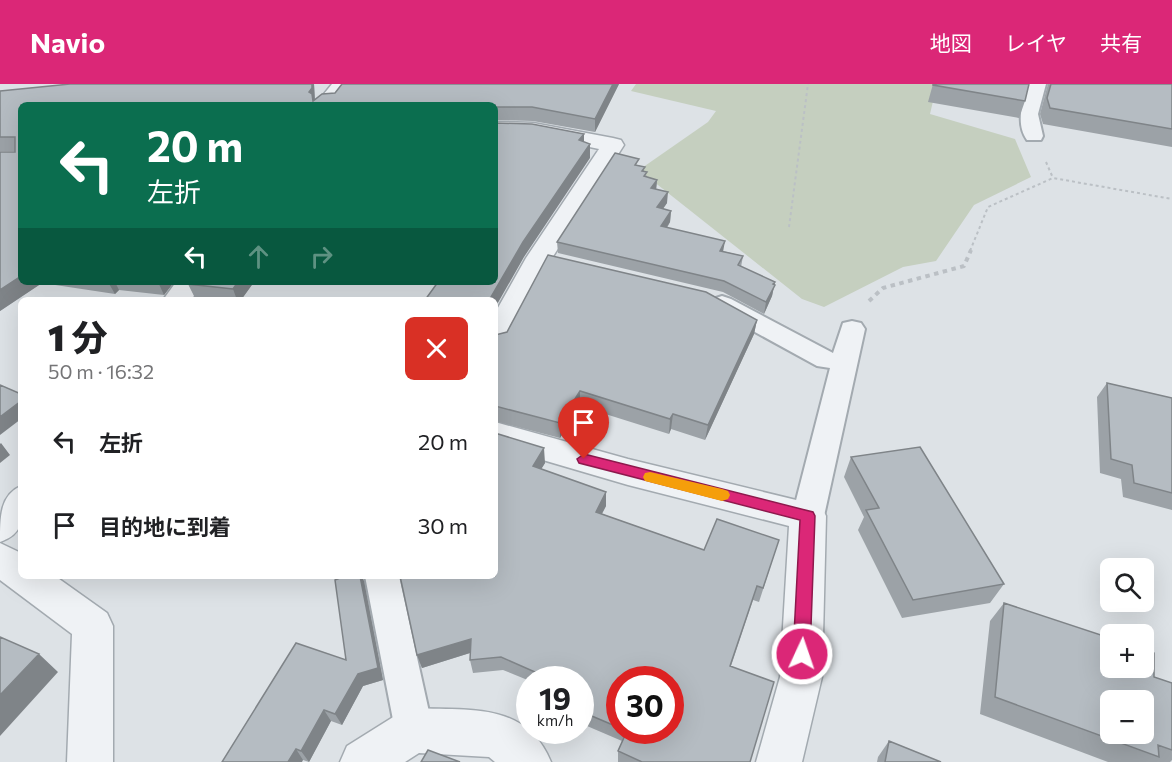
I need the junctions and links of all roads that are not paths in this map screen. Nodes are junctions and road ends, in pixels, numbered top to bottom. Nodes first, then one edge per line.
1 (343, 84) edge
2 (1037, 84) edge
3 (328, 102) edge
4 (498, 128) edge
5 (1034, 136) dead end
6 (702, 296) edge
7 (852, 329) road end
8 (498, 335) edge
9 (826, 360) dead end
10 (498, 436) edge
11 (18, 504) edge
12 (808, 516) junction
13 (0, 526) edge
14 (0, 559) edge
15 (18, 572) edge
16 (28, 579) edge
17 (383, 579) edge
18 (414, 730) junction
19 (90, 762) edge
20 (363, 762) edge
21 (528, 762) edge
22 (779, 762) edge

1 - 3 street
2 - 5 lane
4 - 8 street
6 - 9 lane
7 - 12 lane
10 - 12 street
11 - 13 street
12 - 22 street
14 - 15 street
16 - 19 street
17 - 18 lane
18 - 20 street
18 - 21 street

